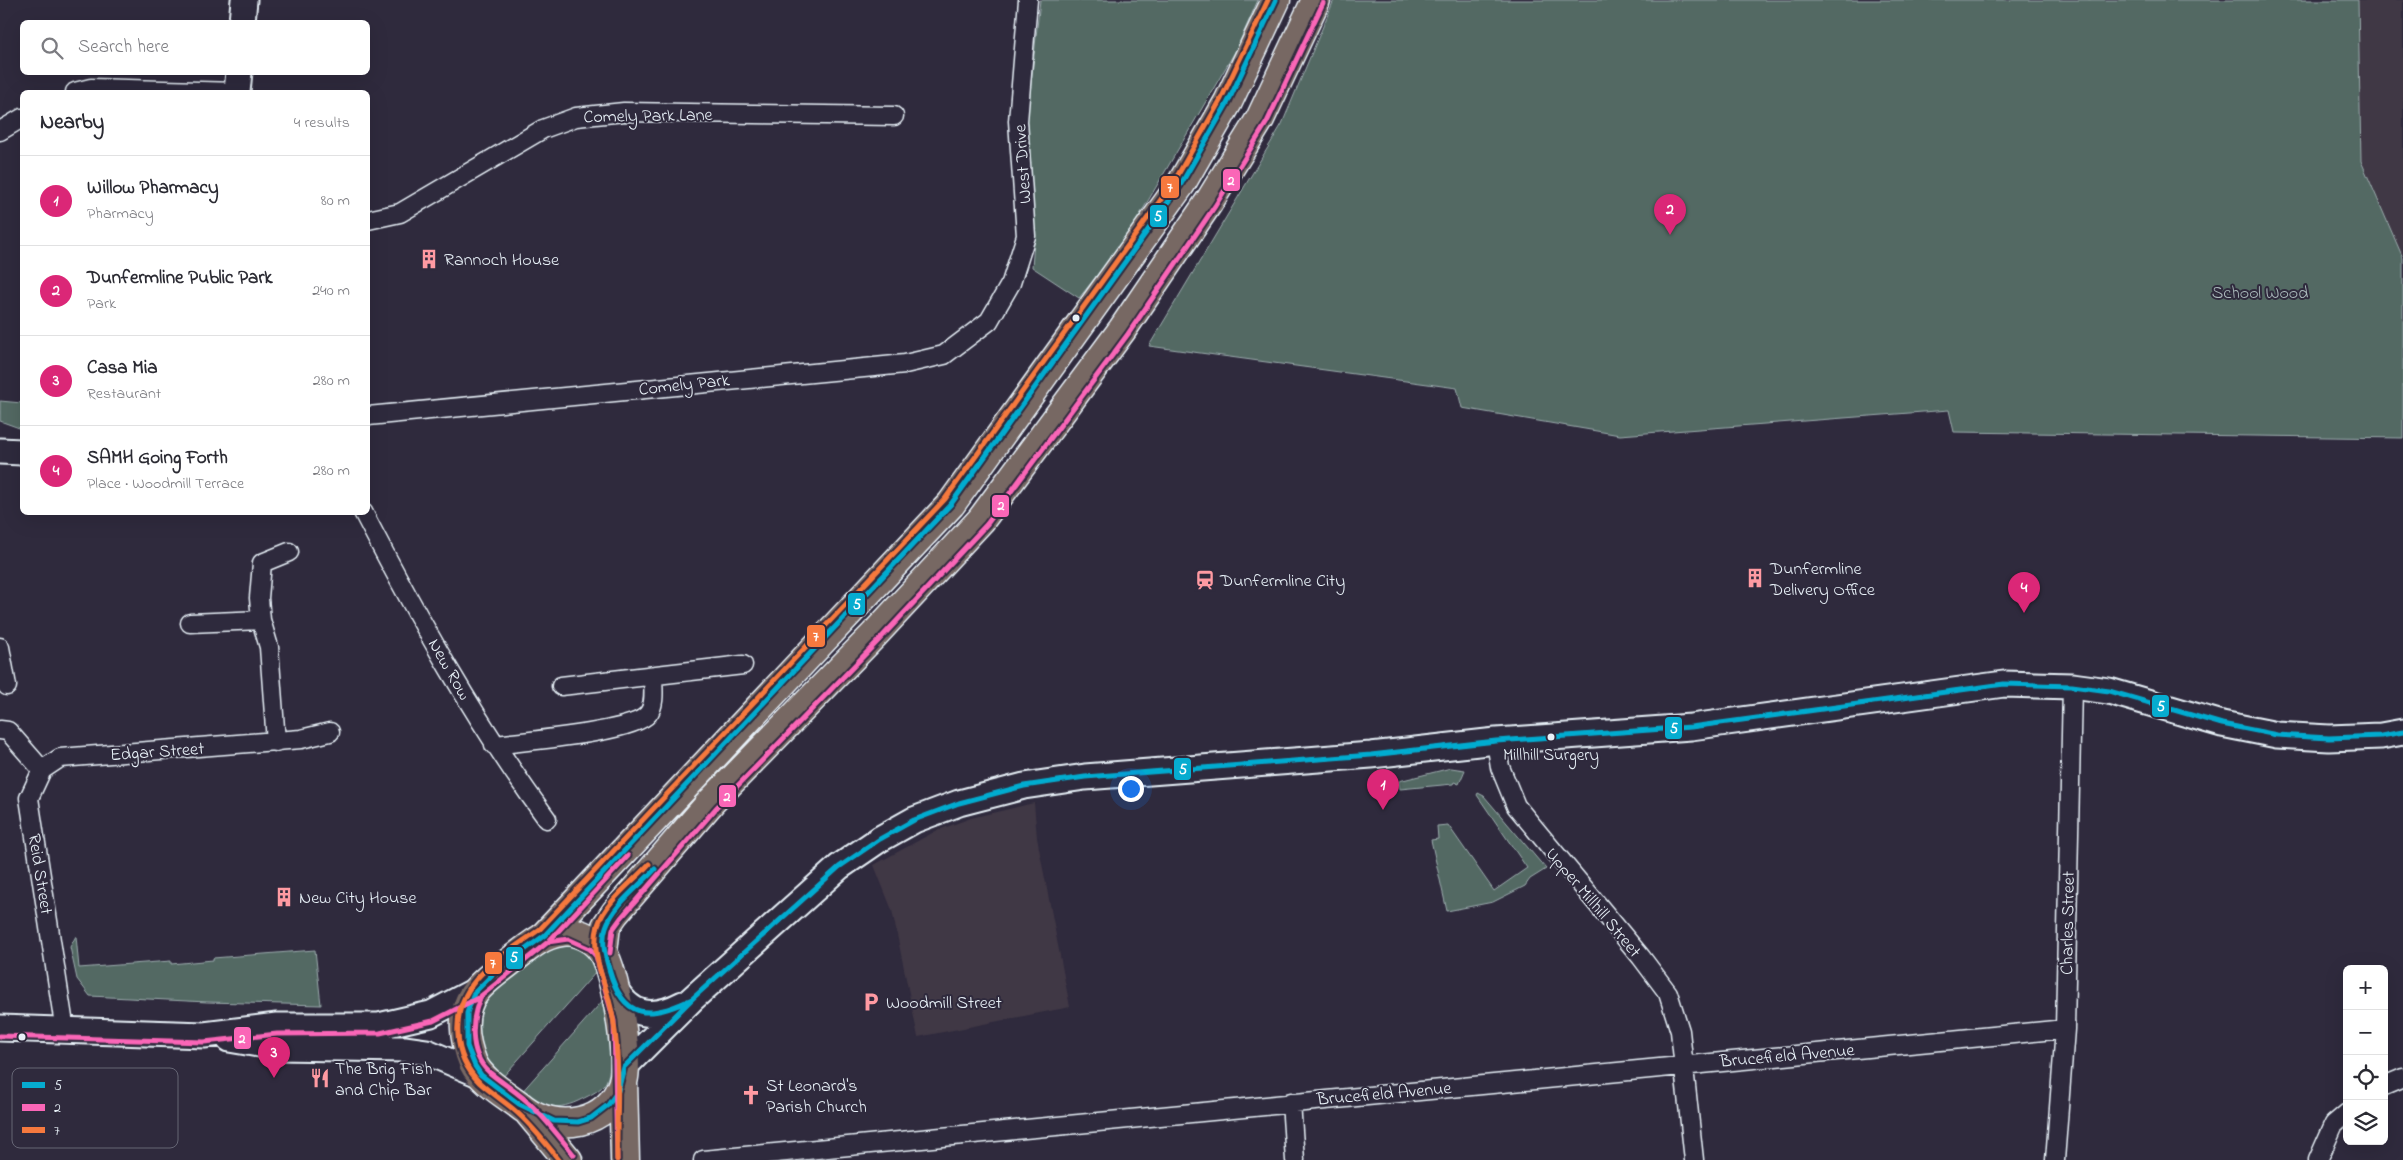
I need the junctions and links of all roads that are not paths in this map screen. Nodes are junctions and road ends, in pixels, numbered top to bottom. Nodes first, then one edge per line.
1 (244, 0) edge
2 (1028, 0) edge
3 (1276, 0) edge
4 (1316, 0) edge
5 (242, 20) edge
6 (239, 75) edge
7 (83, 90) edge
8 (164, 90) edge
9 (237, 90) edge
10 (894, 116) dead end
11 (20, 119) edge
12 (0, 131) edge
13 (370, 220) edge
14 (989, 321) joint
15 (370, 416) edge
16 (0, 451) edge
17 (20, 452) edge
18 (365, 515) edge
19 (289, 552) dead end
20 (262, 620) junction
21 (190, 623) dead end
22 (0, 647) edge
23 (743, 665) dead end
24 (653, 676) junction
25 (7, 686) dead end
26 (561, 686) dead end
27 (2072, 686) junction
28 (4, 731) edge
29 (330, 732) dead end
30 (2403, 732) edge
31 (276, 742) junction
32 (1496, 742) junction
33 (494, 745) junction
34 (42, 770) junction
35 (548, 819) dead end
36 (545, 935) junction
37 (603, 952) junction
38 (614, 987) junction
39 (475, 991) junction
40 (692, 999) junction
41 (0, 1028) edge
42 (2065, 1028) junction
43 (65, 1031) junction
44 (204, 1035) junction
45 (1683, 1065) junction
46 (624, 1074) junction
47 (481, 1075) junction
48 (2403, 1078) edge
49 (2388, 1084) edge
50 (1291, 1102) junction
51 (528, 1112) junction
52 (2343, 1116) edge
53 (826, 1153) edge
54 (568, 1160) edge
55 (625, 1160) edge
56 (703, 1160) edge
57 (1295, 1160) edge
58 (1694, 1160) edge
59 (2055, 1160) edge
60 (2318, 1160) edge

1 - 5 street
2 - 14 street, West Drive
3 - 36 main road
4 - 37 main road
6 - 9 street
7 - 8 street
10 - 13 street, Comely Park Lane
11 - 12 street
14 - 15 street, Comely Park
16 - 17 street
18 - 33 street, New Row
19 - 20 street
20 - 21 street
20 - 31 street
22 - 25 street
23 - 24 street
24 - 26 street
24 - 33 street
27 - 30 street
27 - 32 street
27 - 42 street, Charles Street
28 - 34 street
29 - 31 street, Edgar Street
31 - 34 street, Edgar Street
32 - 40 street
32 - 45 street, Upper Millhill Street
33 - 35 street, New Row
34 - 43 street, Reid Street
36 - 37 main road
36 - 39 main road
37 - 38 main road
38 - 40 street
38 - 46 main road
39 - 44 street
39 - 47 main road
40 - 46 street
41 - 43 street
42 - 45 street, Brucefield Avenue
42 - 59 street, Charles Street
43 - 44 street
44 - 47 street
45 - 50 street, Brucefield Avenue
45 - 58 street, Upper Millhill Street
46 - 51 main road
46 - 55 main road
47 - 51 main road
48 - 49 street
50 - 53 street, Brucefield Avenue
50 - 57 street
51 - 54 main road
52 - 60 street
53 - 56 street, Brucefield Avenue

